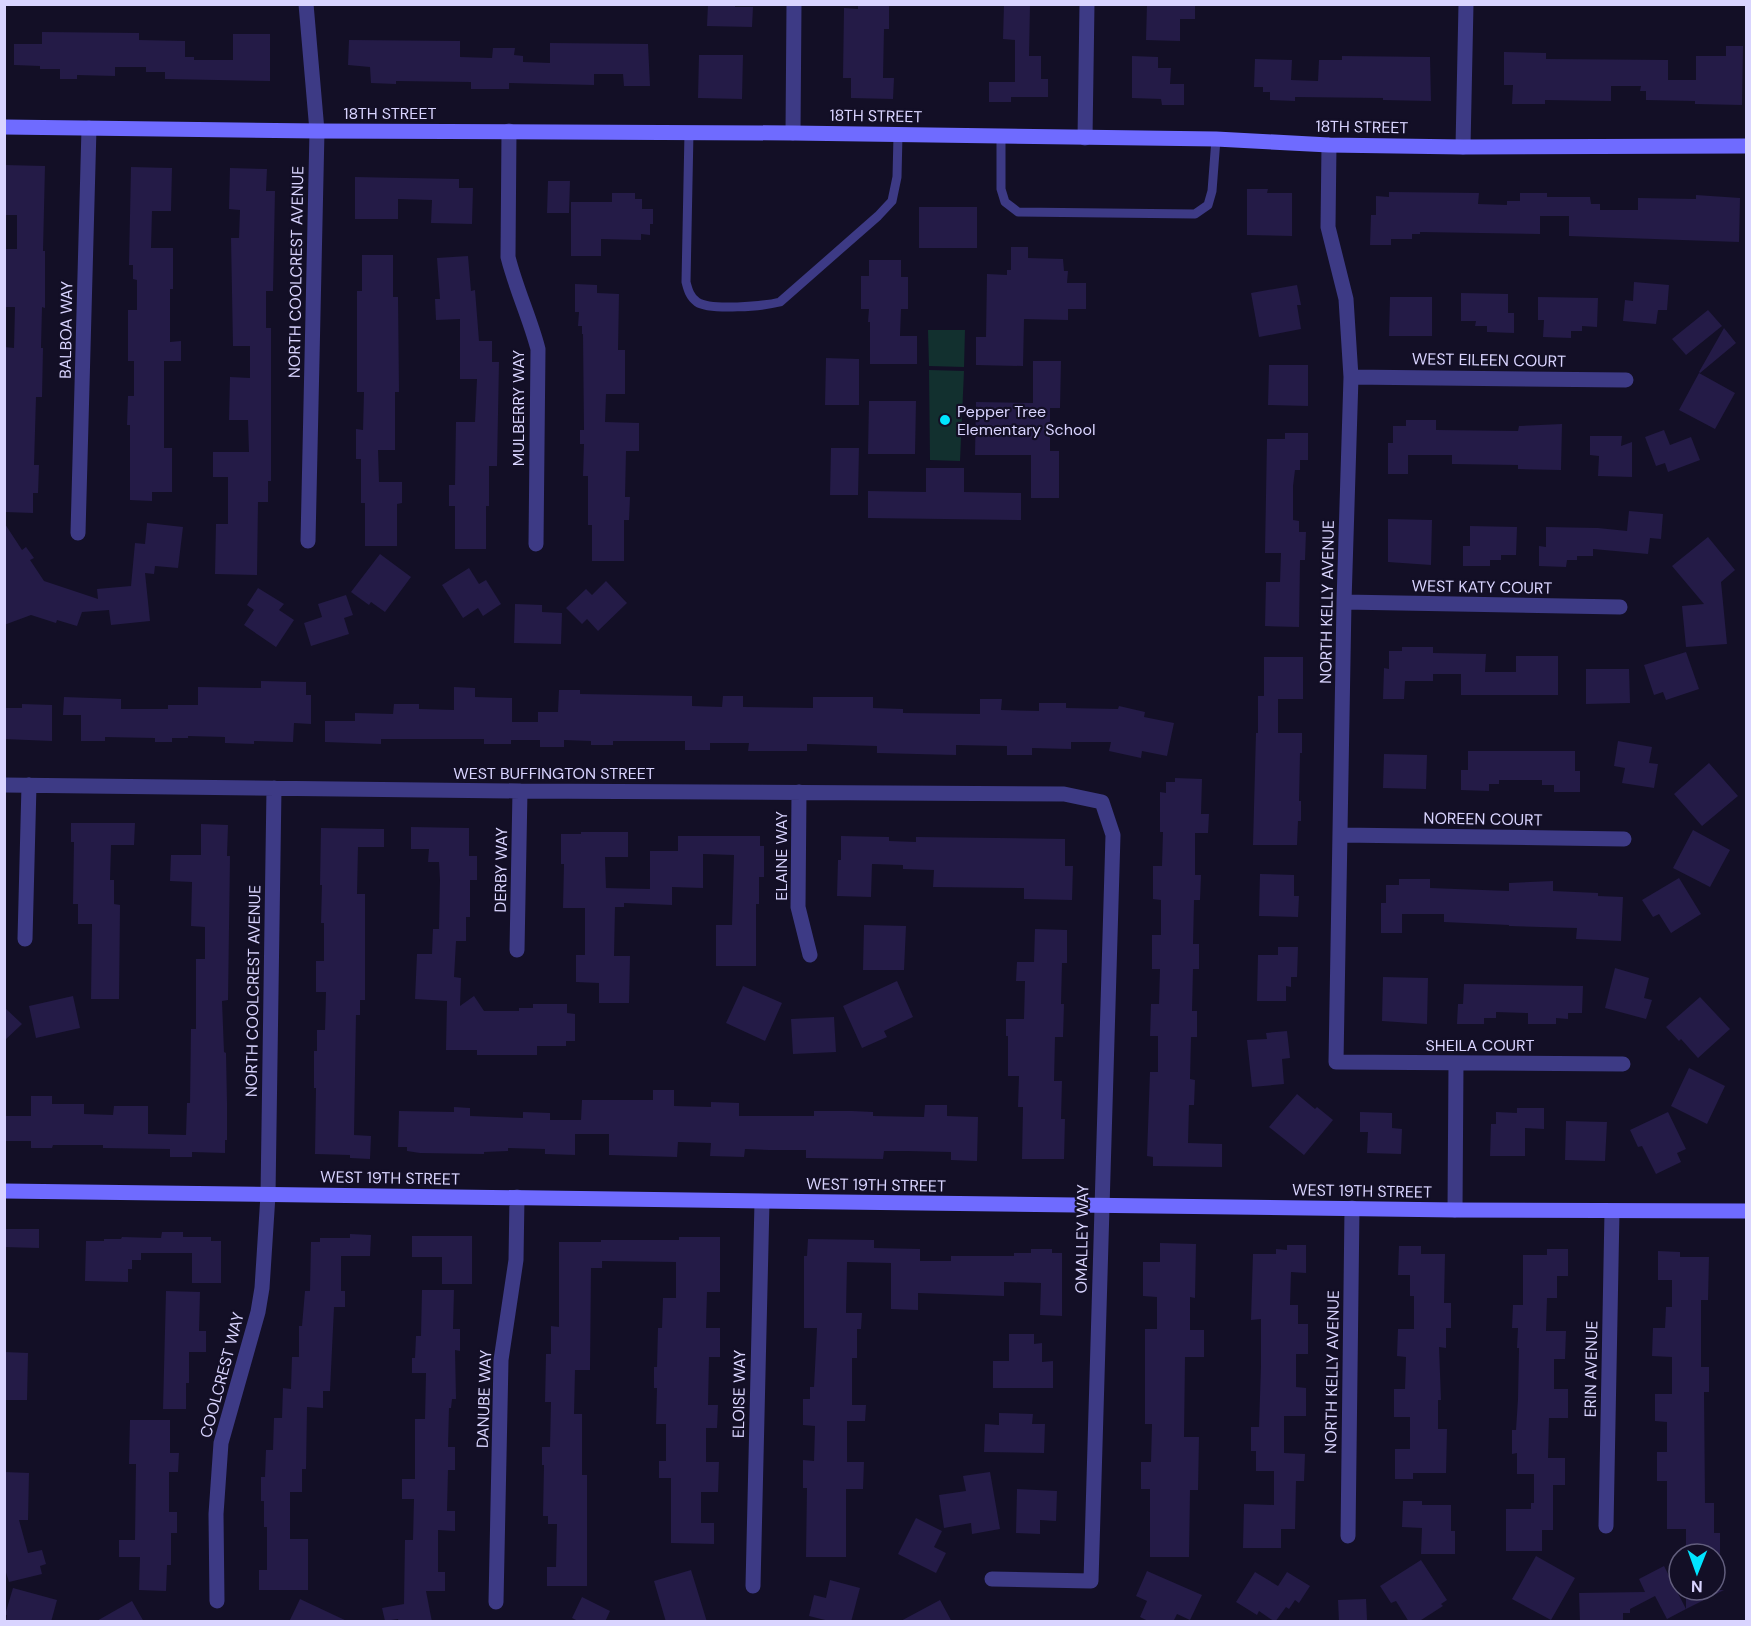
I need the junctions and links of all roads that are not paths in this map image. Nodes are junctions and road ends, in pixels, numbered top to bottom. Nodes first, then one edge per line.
1 (306, 4) edge
2 (794, 4) edge
3 (1087, 4) edge
4 (1466, 4) edge
5 (4, 127) edge
6 (89, 128) junction
7 (317, 131) junction
8 (509, 131) junction
9 (689, 132) junction
10 (793, 133) junction
11 (898, 135) junction
12 (1001, 136) junction
13 (1085, 138) junction
14 (1216, 139) junction
15 (1329, 145) junction
16 (1746, 146) edge
17 (1463, 147) junction
18 (1351, 376) junction
19 (1626, 380) dead end
20 (78, 533) dead end
21 (308, 541) dead end
22 (536, 544) dead end
23 (1344, 602) junction
24 (1620, 607) dead end
25 (4, 785) edge
26 (29, 785) junction
27 (274, 788) junction
28 (520, 791) junction
29 (799, 792) junction
30 (1102, 802) joint
31 (1341, 835) junction
32 (1624, 840) dead end
33 (25, 939) dead end
34 (517, 950) dead end
35 (810, 955) dead end
36 (1336, 1062) joint
37 (1456, 1063) junction
38 (1623, 1064) dead end
39 (4, 1191) edge
40 (268, 1195) junction
41 (517, 1197) junction
42 (762, 1202) junction
43 (1101, 1206) junction
44 (1352, 1208) junction
45 (1455, 1210) junction
46 (1746, 1211) edge
47 (1612, 1212) junction
48 (1606, 1526) dead end
49 (1348, 1536) dead end
50 (993, 1579) dead end
51 (753, 1586) dead end
52 (217, 1601) dead end
53 (496, 1602) dead end

1 - 7 street, NORTH COOLCREST AVENUE
2 - 10 street
3 - 13 street
4 - 17 street
5 - 6 main road, 18TH STREET
6 - 7 main road, 18TH STREET
6 - 20 street, BALBOA WAY
7 - 8 main road, 18TH STREET
7 - 21 street, NORTH COOLCREST AVENUE
8 - 9 main road, 18TH STREET
8 - 22 street, MULBERRY WAY
9 - 10 main road, 18TH STREET
9 - 11 lane
10 - 11 main road, 18TH STREET
11 - 12 main road, 18TH STREET
12 - 13 main road, 18TH STREET
12 - 14 lane
13 - 14 main road, 18TH STREET
14 - 15 main road, 18TH STREET
15 - 17 main road, 18TH STREET
15 - 18 street, NORTH KELLY AVENUE
16 - 17 main road, 18TH STREET
18 - 19 street, WEST EILEEN COURT
18 - 23 street, NORTH KELLY AVENUE
23 - 24 street, WEST KATY COURT
23 - 31 street, NORTH KELLY AVENUE
25 - 26 street, WEST BUFFINGTON STREET
26 - 27 street, WEST BUFFINGTON STREET
26 - 33 street
27 - 28 street, WEST BUFFINGTON STREET
27 - 40 street, NORTH COOLCREST AVENUE
28 - 29 street, WEST BUFFINGTON STREET
28 - 34 street, DERBY WAY
29 - 30 street, WEST BUFFINGTON STREET
29 - 35 street, ELAINE WAY
30 - 43 street, OMALLEY WAY
31 - 32 street, NOREEN COURT
31 - 36 street, NORTH KELLY AVENUE
36 - 37 street, SHEILA COURT
37 - 38 street, SHEILA COURT
37 - 45 street
39 - 40 main road, WEST 19TH STREET
40 - 41 main road, WEST 19TH STREET
40 - 52 street, COOLCREST WAY
41 - 42 main road, WEST 19TH STREET
41 - 53 street, DANUBE WAY
42 - 43 main road, WEST 19TH STREET
42 - 51 street, ELOISE WAY
43 - 44 main road, WEST 19TH STREET
43 - 50 street, OMALLEY WAY
44 - 45 main road, WEST 19TH STREET
44 - 49 street, NORTH KELLY AVENUE
45 - 47 main road, WEST 19TH STREET
46 - 47 main road, WEST 19TH STREET
47 - 48 street, ERIN AVENUE

